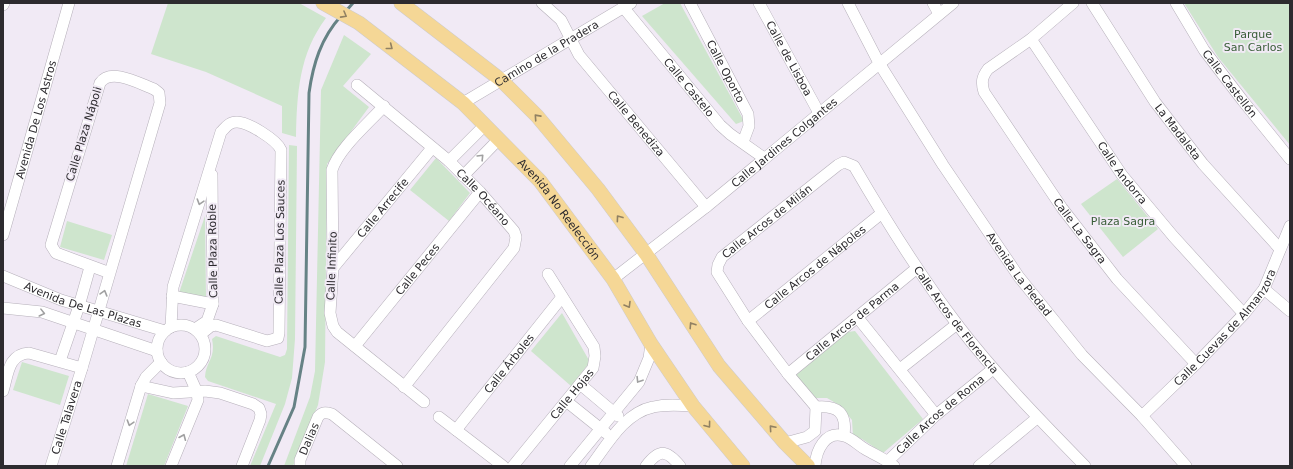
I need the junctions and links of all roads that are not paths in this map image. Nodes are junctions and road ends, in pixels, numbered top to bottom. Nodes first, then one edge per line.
1 (69, 3) edge
2 (401, 3) edge
3 (542, 3) edge
4 (690, 3) edge
5 (759, 3) edge
6 (848, 3) edge
7 (933, 3) edge
8 (953, 3) edge
9 (1073, 3) edge
10 (1092, 3) edge
11 (1176, 3) edge
12 (326, 5) edge
13 (627, 5) edge
14 (939, 14) junction
15 (570, 38) junction
16 (1031, 39) junction
17 (879, 63) junction
18 (500, 80) junction
19 (357, 85) dead end
20 (463, 103) junction
21 (384, 106) junction
22 (819, 113) junction
23 (485, 125) junction
24 (499, 139) junction
25 (743, 142) junction
26 (279, 146) joint
27 (432, 148) junction
28 (764, 158) junction
29 (1290, 159) edge
30 (449, 162) junction
31 (844, 162) joint
32 (212, 164) junction
33 (463, 176) junction
34 (480, 192) junction
35 (706, 207) junction
36 (882, 213) junction
37 (1290, 226) edge
38 (3, 235) edge
39 (1280, 249) junction
40 (646, 254) junction
41 (90, 267) junction
42 (334, 268) junction
43 (917, 268) junction
44 (110, 273) junction
45 (548, 274) dead end
46 (3, 276) edge
47 (613, 279) junction
48 (1264, 289) junction
49 (172, 296) junction
50 (562, 297) junction
51 (213, 304) junction
52 (79, 306) junction
53 (3, 308) edge
54 (1290, 311) edge
55 (98, 313) junction
56 (1244, 314) junction
57 (858, 318) junction
58 (748, 321) junction
59 (74, 324) junction
60 (957, 324) junction
61 (168, 329) junction
62 (93, 330) junction
63 (198, 332) junction
64 (651, 344) junction
65 (355, 346) junction
66 (157, 352) junction
67 (60, 361) junction
68 (161, 362) junction
69 (1196, 364) junction
70 (82, 368) junction
71 (993, 368) junction
72 (900, 369) junction
73 (188, 372) junction
74 (788, 374) junction
75 (580, 384) junction
76 (141, 386) junction
77 (404, 387) junction
78 (3, 391) edge
79 (197, 392) junction
80 (566, 401) junction
81 (424, 402) dead end
82 (693, 406) junction
83 (816, 407) junction
84 (613, 412) junction
85 (936, 415) junction
86 (1142, 416) junction
87 (439, 417) dead end
88 (1037, 418) junction
89 (625, 422) junction
90 (600, 428) junction
91 (456, 430) junction
92 (815, 431) junction
93 (844, 435) junction
94 (612, 438) junction
95 (824, 441) junction
96 (785, 443) junction
97 (891, 464) edge
98 (51, 466) edge
99 (117, 466) edge
100 (171, 466) edge
101 (242, 466) edge
102 (300, 466) edge
103 (397, 466) edge
104 (503, 466) edge
105 (513, 466) edge
106 (570, 466) edge
107 (591, 466) edge
108 (646, 466) edge
109 (680, 466) edge
110 (742, 466) edge
111 (808, 466) edge
112 (815, 466) edge
113 (979, 466) edge
114 (1084, 466) edge
115 (1186, 466) edge

1 - 38 street, Avenida De Los Astros
2 - 18 main road
3 - 15 street, Calle Benediza
4 - 25 street, Calle Oporto
5 - 22 street, Calle de Lisboa
6 - 17 street, Avenida La Piedad
7 - 14 street
8 - 14 street, Calle Jardines Colgantes
9 - 16 street
10 - 39 street, La Madaleta
11 - 29 street, Calle Castellón
12 -> 20 main road, Avenida No Reelección
13 - 15 street, Camino de la Pradera
13 - 25 street, Calle Castelo
14 - 17 street, Calle Jardines Colgantes
15 - 18 street, Camino de la Pradera
15 - 35 street, Calle Benediza
16 - 56 street, Calle Andorra
16 - 69 street, Calle La Sagra
17 - 22 street, Calle Jardines Colgantes
17 - 86 street, Avenida La Piedad
18 - 20 street, Camino de la Pradera
40 -> 18 main road
19 - 21 street, Calle Océano
20 - 23 main road, Avenida No Reelección
21 - 27 street, Calle Océano
21 - 42 street, Calle Infinito
22 - 28 street, Calle Jardines Colgantes
23 - 24 main road, Avenida No Reelección
23 - 30 street
33 -> 24 street
24 - 47 main road, Avenida No Reelección
25 - 28 street, Calle Castelo
26 - 32 street, Calle Plaza Roble
26 - 63 street, Calle Plaza Los Sauces
27 - 30 street, Calle Océano
27 - 42 street, Calle Arrecife
28 - 35 street, Calle Jardines Colgantes
30 - 33 street, Calle Océano
31 - 36 street, Calle Arcos de Florencia
31 - 58 street, Calle Arcos de Milán
32 -> 49 street, Calle Plaza Roble
32 - 51 street, Calle Plaza Roble
33 - 34 street, Calle Océano
34 - 65 street, Calle Peces
34 - 77 street, Calle Océano
35 - 40 street, Calle Jardines Colgantes
36 - 43 street, Calle Arcos de Florencia
36 - 58 street, Calle Arcos de Nápoles
37 - 39 street, Calle Cuevas de Almanzora
39 - 48 street, Calle Cuevas de Almanzora
40 - 47 street, Calle Jardines Colgantes
96 -> 40 main road
41 - 44 street, Calle Plaza Nápoli
41 - 44 street, Calle Plaza Nápoli
41 - 52 street
42 - 65 street, Calle Infinito
43 - 57 street, Calle Arcos de Parma
43 - 60 street, Calle Arcos de Florencia
55 -> 44 street, Calle Plaza Nápoli
45 - 50 street, Calle Hojas
46 - 52 street, Avenida De Las Plazas
47 -> 64 main road, Avenida No Reelección
48 - 54 street
48 - 56 street, Calle Cuevas de Almanzora
49 - 51 street
49 - 61 street, Calle Plaza Roble
50 - 75 street, Calle Hojas
50 - 91 street, Calle Árboles
51 - 63 street, Calle Plaza Roble
52 - 55 street, Avenida De Las Plazas
52 - 59 street
53 -> 59 street, Avenida De Las Plazas
55 - 61 street, Avenida De Las Plazas
55 - 62 street, Calle Talavera
56 - 69 street, Calle Cuevas de Almanzora
57 - 72 street
57 - 74 street, Calle Arcos de Parma
58 - 74 street, Calle Arcos de Milán
59 - 62 street, Avenida De Las Plazas
59 - 67 street
60 - 71 street, Calle Arcos de Florencia
60 - 72 street
61 - 63 street
61 - 66 street
62 - 66 street, Avenida De Las Plazas
62 - 70 street, Calle Talavera
63 - 73 street
64 - 82 main road, Avenida No Reelección
64 -> 84 street
65 - 77 street, Calle Infinito
66 - 68 street
67 - 70 street, Calle Talavera
67 - 78 street, Calle Talavera
68 - 73 street
68 - 76 street
69 - 86 street, Calle Cuevas de Almanzora
70 - 98 street, Calle Talavera
71 - 85 street, Calle Arcos de Roma
71 - 88 street, Calle Arcos de Florencia
72 - 85 street
73 - 79 street
74 - 83 street, Calle Arcos de Milán
75 - 80 street, Calle Hojas
75 - 84 street
76 - 79 street
76 -> 99 street
77 - 81 street, Calle Infinito
100 -> 79 street
79 - 101 street
80 - 90 street
80 - 105 street, Calle Hojas
82 - 89 street
82 -> 110 main road, Avenida No Reelección
83 - 92 street
83 - 93 street
84 - 89 street
84 - 90 street
85 - 97 street, Calle Arcos de Roma
86 - 115 street, Avenida La Piedad
87 - 91 street
88 - 113 street
88 - 114 street, Calle Arcos de Florencia
89 - 94 street
90 - 94 street
90 - 106 street
91 - 104 street
92 - 95 street
92 - 96 street
93 - 95 street
93 - 97 street
94 - 107 street
95 - 112 street
96 - 111 main road
102 - 103 street, Dalias
108 - 109 street

